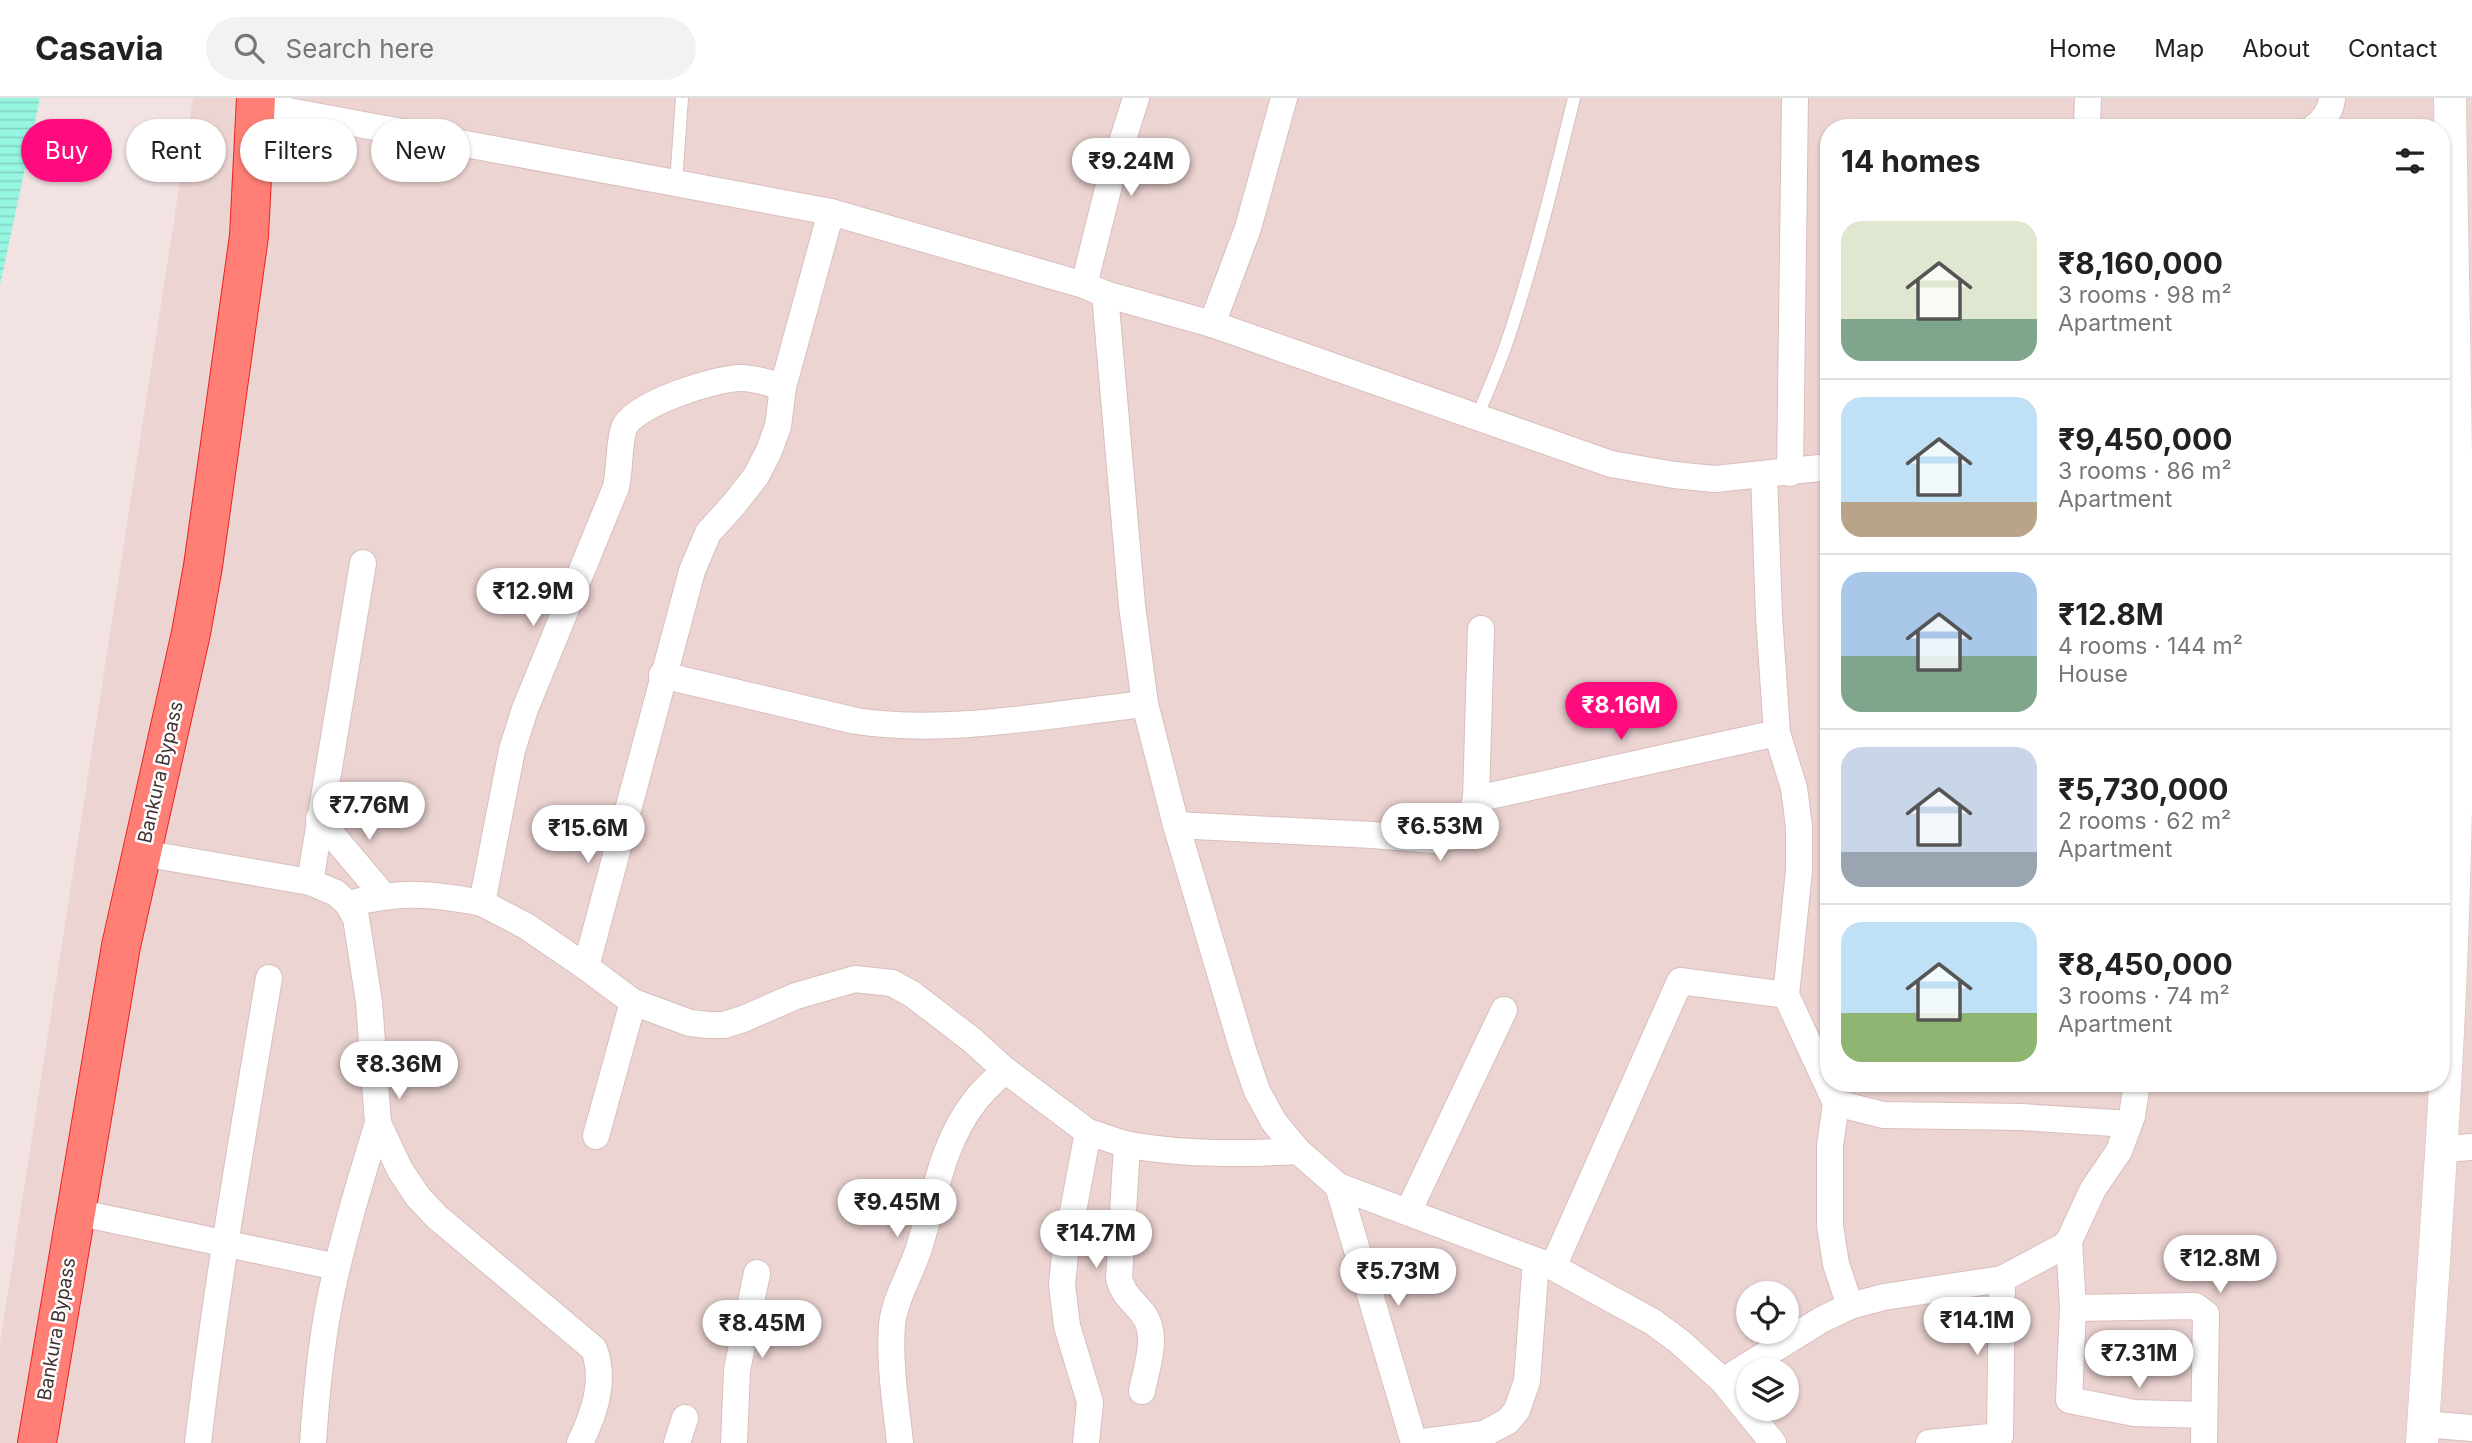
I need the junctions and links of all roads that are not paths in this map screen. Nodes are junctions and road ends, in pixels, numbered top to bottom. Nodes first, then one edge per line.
1 (682, 98) edge
2 (1136, 98) edge
3 (1284, 98) edge
4 (1574, 98) edge
5 (1795, 98) edge
6 (2088, 98) edge
7 (2332, 98) edge
8 (2450, 98) edge
9 (256, 101) edge
10 (2087, 119) edge
11 (2323, 119) edge
12 (676, 183) junction
13 (831, 212) junction
14 (1094, 290) junction
15 (1212, 324) junction
16 (2456, 380) edge
17 (783, 387) junction
18 (1477, 417) junction
19 (1820, 468) edge
20 (1777, 474) junction
21 (363, 563) dead end
22 (1481, 629) dead end
23 (662, 675) junction
24 (1144, 704) junction
25 (1777, 733) junction
26 (2464, 757) edge
27 (1476, 799) junction
28 (319, 819) junction
29 (1176, 825) junction
30 (142, 853) junction
31 (310, 882) junction
32 (2450, 888) edge
33 (383, 895) junction
34 (482, 903) junction
35 (348, 904) junction
36 (586, 967) junction
37 (269, 978) dead end
38 (2450, 986) edge
39 (1786, 995) junction
40 (633, 1002) junction
41 (1504, 1010) dead end
42 (1820, 1068) edge
43 (1005, 1070) junction
44 (1831, 1092) edge
45 (2135, 1092) edge
46 (1836, 1103) junction
47 (378, 1123) junction
48 (2129, 1124) junction
49 (1088, 1132) junction
50 (596, 1136) dead end
51 (1127, 1145) junction
52 (2457, 1148) edge
53 (1297, 1151) junction
54 (1338, 1186) junction
55 (76, 1212) junction
56 (1408, 1212) junction
57 (2069, 1241) junction
58 (224, 1243) junction
59 (1544, 1264) junction
60 (337, 1267) junction
61 (757, 1273) dead end
62 (2002, 1279) junction
63 (1850, 1306) junction
64 (2073, 1308) junction
65 (1723, 1381) junction
66 (1142, 1391) dead end
67 (2204, 1415) junction
68 (2472, 1428) edge
69 (2422, 1434) edge
70 (37, 1443) edge
71 (198, 1443) edge
72 (313, 1443) edge
73 (580, 1443) edge
74 (734, 1443) edge
75 (900, 1443) edge
76 (1086, 1443) edge
77 (1415, 1443) edge
78 (1773, 1443) edge
79 (1929, 1443) edge
80 (2204, 1443) edge

1 - 12 lane
2 - 14 street
3 - 15 street
4 - 18 lane
5 - 20 street
6 - 10 street
7 - 11 street
8 - 16 street
9 - 12 street
9 - 30 highway, Bankura Bypass
12 - 13 street
13 - 14 street
13 - 17 street
14 - 15 street
14 - 24 street
15 - 18 street
16 - 26 street
17 - 23 street
17 - 34 street
18 - 20 street
19 - 20 street
20 - 25 street
21 - 28 street
22 - 27 street
23 - 24 street
23 - 36 street
24 - 29 street
25 - 27 street
25 - 39 street
26 - 32 street
27 - 29 street
28 - 31 street
28 - 33 street
29 - 53 street
30 - 31 street
30 - 55 highway, Bankura Bypass
31 - 35 street
33 - 34 street
33 - 35 street
34 - 36 street
35 - 47 street
36 - 40 street
37 - 58 street
38 - 52 street
39 - 42 street
39 - 59 street
40 - 43 street
40 - 50 street
41 - 56 street
43 - 49 street
43 - 75 street
44 - 46 street
45 - 48 street
46 - 48 street
46 - 63 street
47 - 60 street
47 - 73 street
48 - 57 street
49 - 51 street
49 - 76 street
51 - 53 street
51 - 66 street
52 - 69 street
53 - 54 street
54 - 56 street
54 - 77 street
55 - 58 street
55 - 70 highway, Bankura Bypass
56 - 59 street
57 - 62 street
57 - 64 street
58 - 60 street
58 - 71 street
59 - 65 street
59 - 77 street
60 - 72 street
61 - 74 street
62 - 63 street
62 - 79 street
63 - 65 street
64 - 67 street
64 - 67 street
65 - 78 street
67 - 80 street
68 - 69 street

